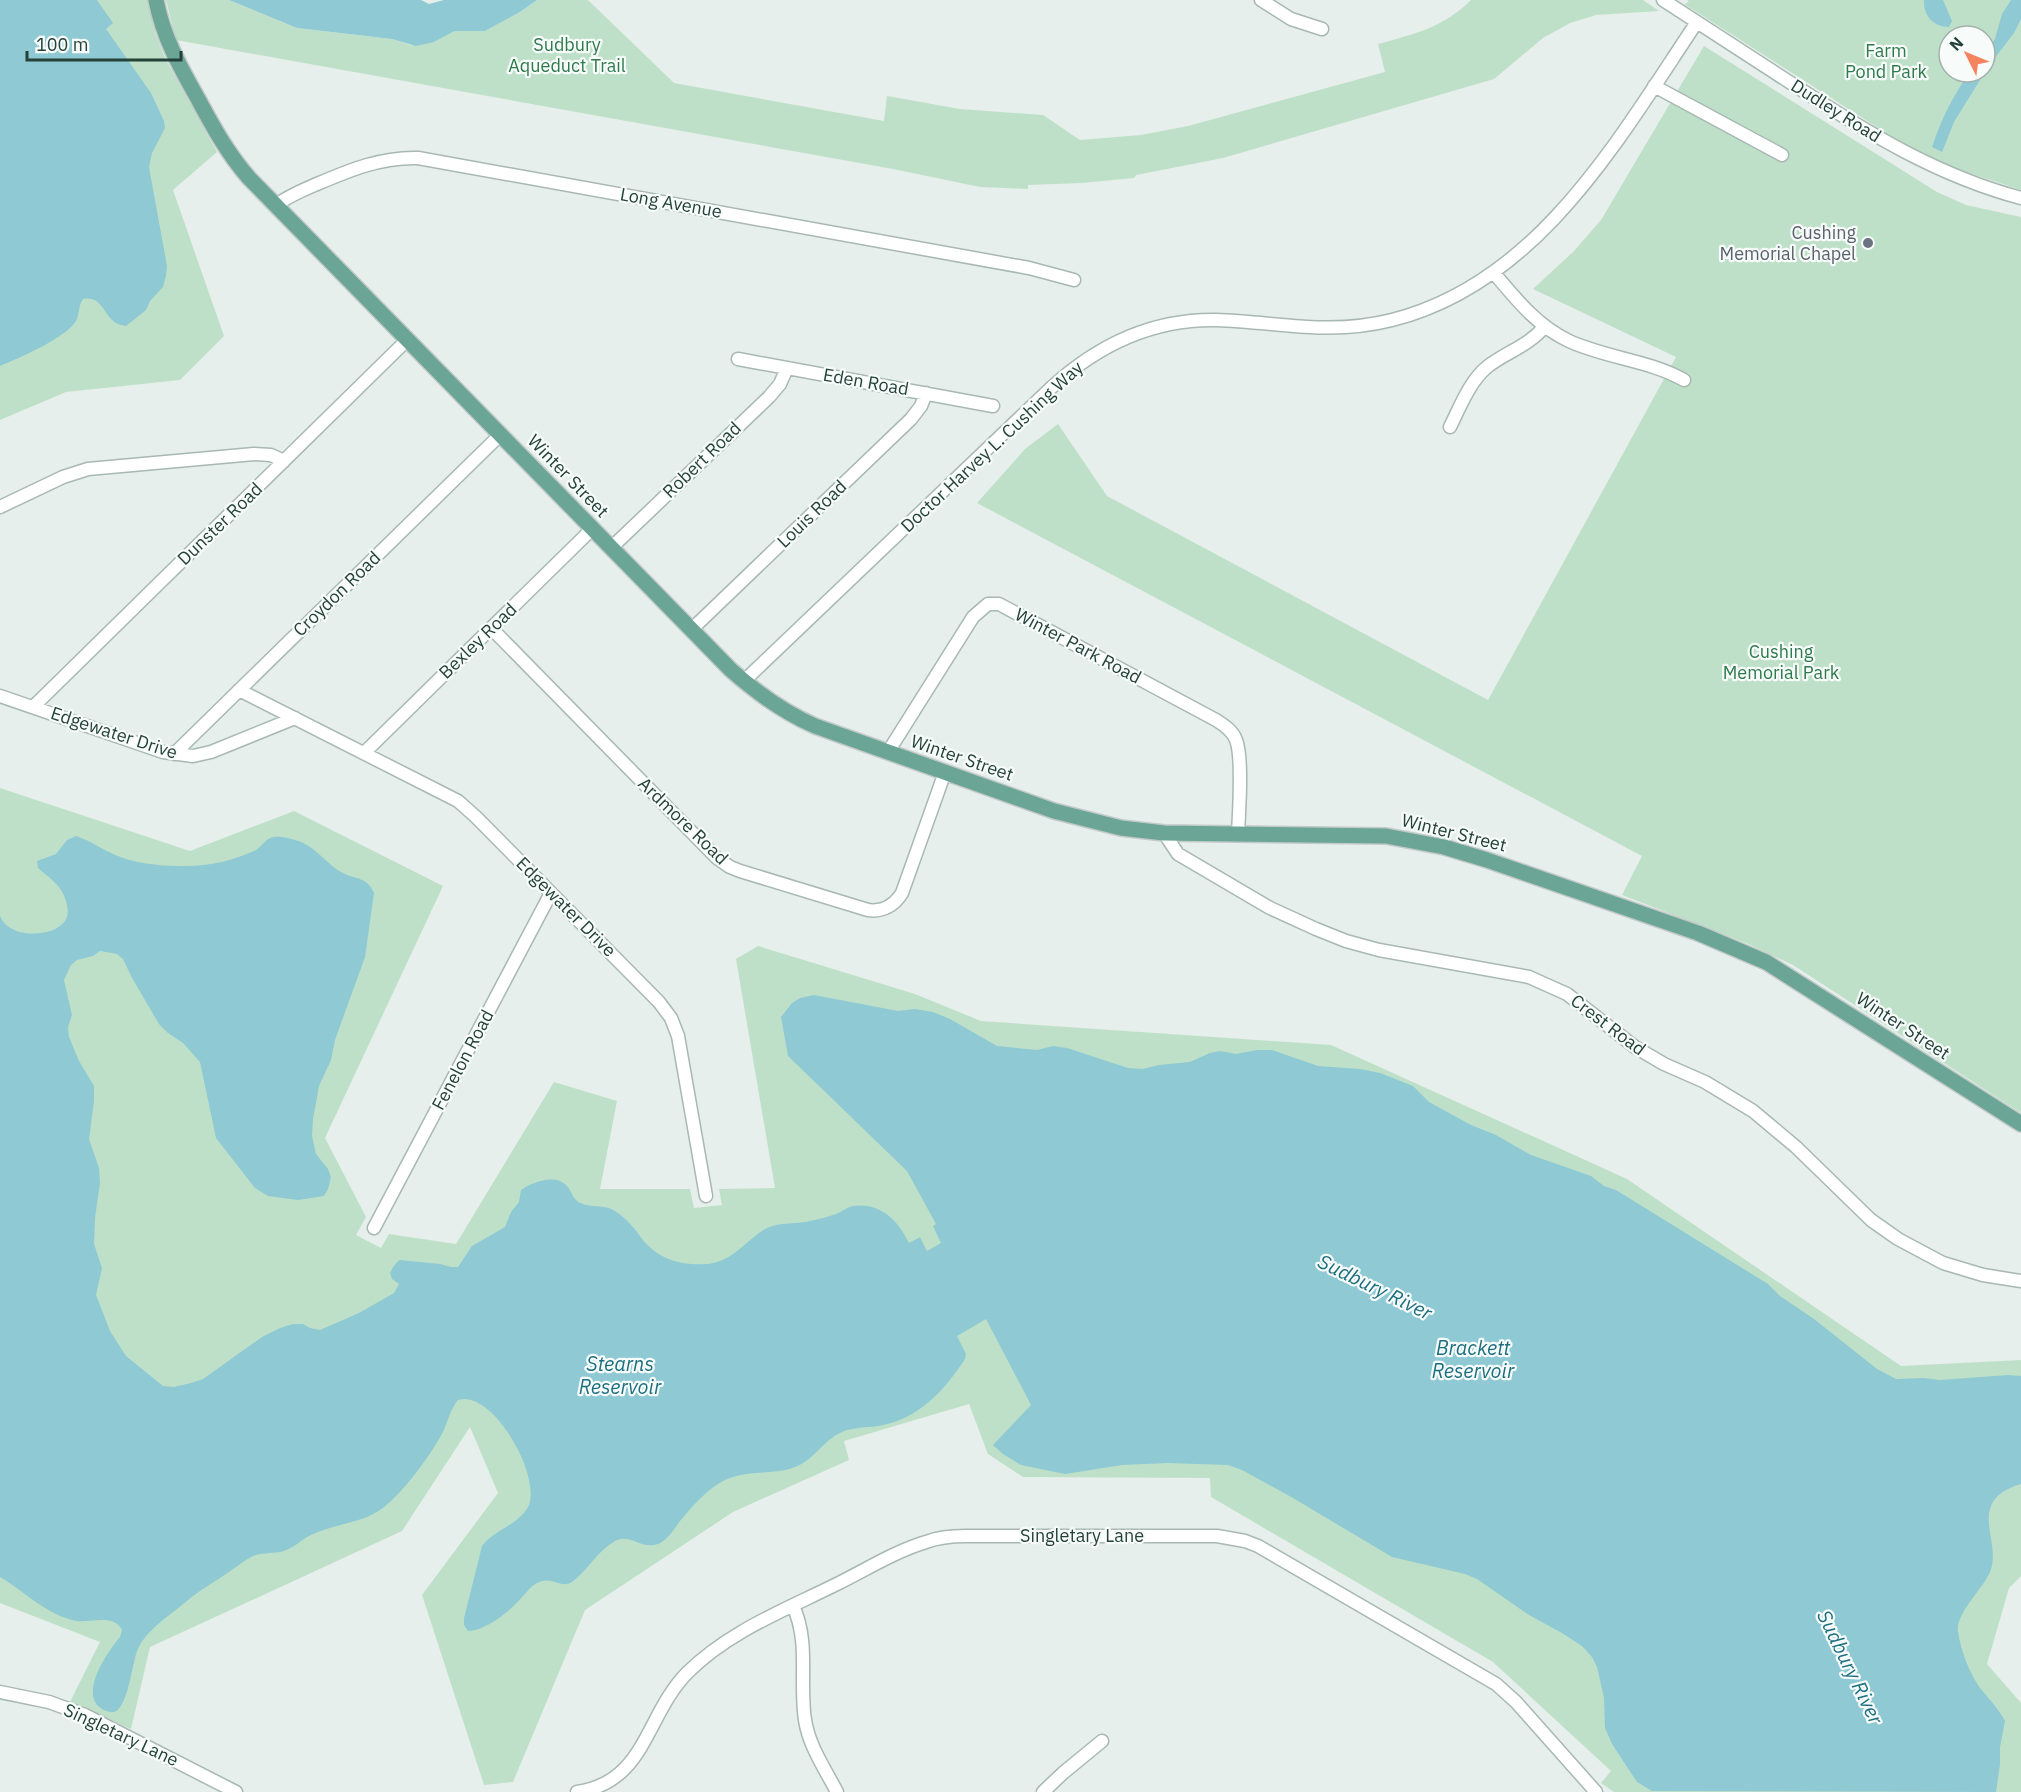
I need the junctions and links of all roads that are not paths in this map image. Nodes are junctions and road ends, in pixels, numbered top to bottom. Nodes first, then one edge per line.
1 (156, 0) edge
2 (1261, 0) edge
3 (1663, 0) edge
4 (1697, 22) junction
5 (1322, 28) dead end
6 (1654, 86) junction
7 (1782, 155) dead end
8 (2021, 198) edge
9 (275, 206) junction
10 (1494, 273) junction
11 (1074, 280) dead end
12 (1545, 326) junction
13 (407, 340) junction
14 (738, 359) dead end
15 (787, 368) junction
16 (1684, 380) dead end
17 (926, 393) junction
18 (993, 406) dead end
19 (1450, 427) dead end
20 (500, 435) junction
21 (284, 461) junction
22 (0, 507) edge
23 (592, 529) junction
24 (611, 548) junction
25 (491, 628) junction
26 (691, 630) junction
27 (744, 681) junction
28 (239, 690) junction
29 (0, 696) edge
30 (33, 707) junction
31 (295, 718) junction
32 (888, 752) junction
33 (364, 753) junction
34 (174, 754) junction
35 (945, 772) junction
36 (1164, 833) junction
37 (1238, 834) junction
38 (551, 893) junction
39 (2021, 1124) edge
40 (706, 1196) dead end
41 (374, 1228) dead end
42 (2021, 1281) edge
43 (793, 1606) junction
44 (0, 1692) edge
45 (1102, 1741) dead end
46 (216, 1787) edge
47 (236, 1792) edge
48 (577, 1792) edge
49 (837, 1792) edge
50 (1043, 1792) edge
51 (1596, 1792) edge

1 - 9 main road, Winter Street
2 - 5 street
3 - 4 street, Dudley Road
4 - 6 street, Doctor Harvey L. Cushing Way
4 - 8 street, Dudley Road
6 - 7 street
6 - 10 street, Doctor Harvey L. Cushing Way
9 - 11 street, Long Avenue
9 - 13 main road, Winter Street
10 - 12 street
10 - 27 street, Doctor Harvey L. Cushing Way
12 - 16 street
12 - 19 street
13 - 20 main road, Winter Street
13 - 21 street, Dunster Road
14 - 15 street, Eden Road
15 - 17 street, Eden Road
15 - 24 street, Robert Road
17 - 18 street, Eden Road
17 - 26 street, Louis Road
20 - 23 main road, Winter Street
20 - 28 street, Croydon Road
21 - 22 street
21 - 30 street, Dunster Road
23 - 24 main road, Winter Street
23 - 25 street, Bexley Road
24 - 26 main road, Winter Street
25 - 33 street, Bexley Road
25 - 35 street, Ardmore Road
26 - 27 main road, Winter Street
27 - 32 main road, Winter Street
28 - 31 street, Edgewater Drive
28 - 34 street, Croydon Road
29 - 30 street, Edgewater Drive
30 - 34 street, Edgewater Drive
31 - 33 street, Edgewater Drive
31 - 34 street, Edgewater Drive
32 - 35 main road, Winter Street
32 - 37 street, Winter Park Road
33 - 38 street, Edgewater Drive
35 - 36 main road, Winter Street
36 - 37 main road, Winter Street
36 - 42 street, Crest Road
37 - 39 main road, Winter Street
38 - 40 street, Edgewater Drive
38 - 41 street, Fenelon Road
43 - 48 street, Singletary Lane
43 - 49 street
43 - 51 street, Singletary Lane
44 - 46 street, Singletary Lane
45 - 50 street
46 - 47 street, Singletary Lane

